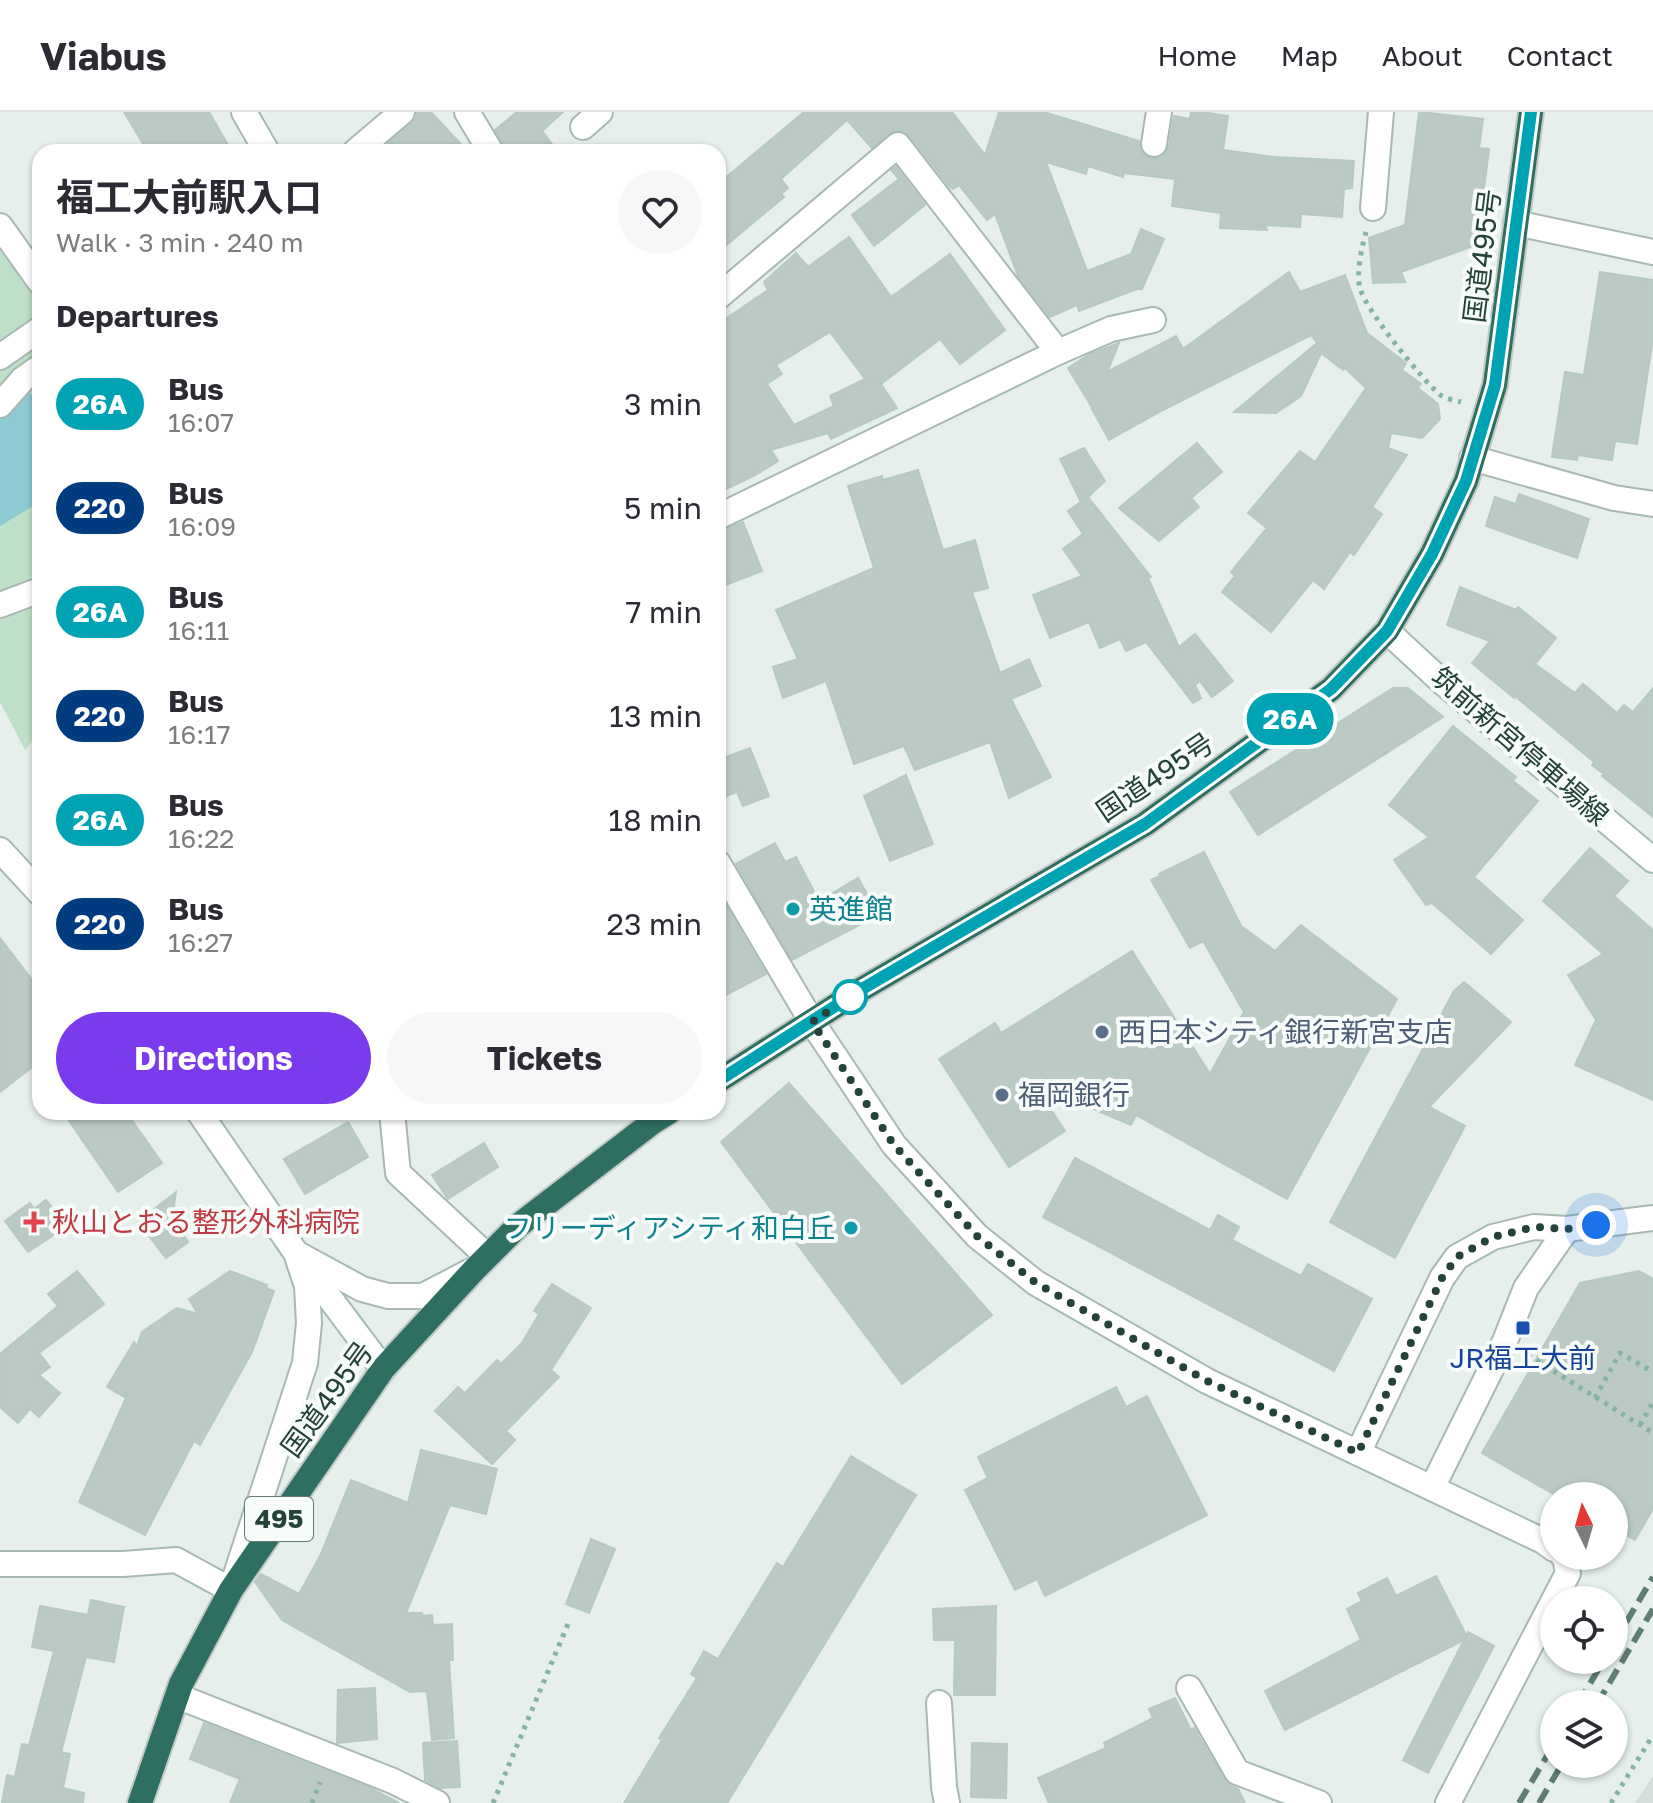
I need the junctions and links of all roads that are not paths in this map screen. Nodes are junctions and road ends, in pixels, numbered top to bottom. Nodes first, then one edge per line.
1 (244, 112) edge
2 (402, 112) edge
3 (467, 112) edge
4 (1159, 112) edge
5 (1381, 112) edge
6 (1531, 112) edge
7 (262, 144) edge
8 (364, 144) edge
9 (486, 144) edge
10 (1154, 144) dead end
11 (1373, 208) road end
12 (1516, 223) junction
13 (0, 226) edge
14 (1653, 252) edge
15 (32, 271) edge
16 (726, 290) edge
17 (1153, 320) dead end
18 (32, 335) edge
19 (1058, 352) junction
20 (0, 357) edge
21 (32, 373) edge
22 (0, 405) edge
23 (1472, 458) junction
24 (1653, 504) edge
25 (726, 513) edge
26 (32, 593) edge
27 (0, 605) edge
28 (1387, 631) junction
29 (0, 850) edge
30 (1653, 860) edge
31 (726, 877) edge
32 (32, 884) edge
33 (812, 1022) junction
34 (726, 1076) edge
35 (205, 1120) edge
36 (393, 1120) edge
37 (656, 1120) edge
38 (1653, 1218) edge
39 (1567, 1229) junction
40 (296, 1253) junction
41 (481, 1262) junction
42 (383, 1369) junction
43 (1358, 1453) junction
44 (1432, 1488) junction
45 (1540, 1540) edge
46 (0, 1564) edge
47 (1567, 1570) edge
48 (231, 1590) junction
49 (1189, 1688) dead end
50 (177, 1696) junction
51 (939, 1703) dead end
52 (140, 1803) edge
53 (437, 1803) edge
54 (947, 1803) edge
55 (1319, 1803) edge
56 (1448, 1803) edge

1 - 7 street
2 - 8 street
3 - 9 street
4 - 10 street
5 - 11 street
6 - 12 highway, 国道495号
12 - 14 street
12 - 23 highway, 国道495号
13 - 15 street
16 - 19 street
17 - 19 street
18 - 20 street
19 - 25 street
21 - 22 street
23 - 24 street
23 - 28 highway, 国道495号
26 - 27 street
28 - 30 street, 筑前新宮停車場線
28 - 33 highway, 国道495号
29 - 32 street
31 - 33 street
33 - 34 highway, 国道495号
33 - 43 street
35 - 40 street
36 - 41 street
37 - 41 highway, 国道495号 / 495
38 - 39 street
39 - 43 street
39 - 44 street
40 - 41 street
40 - 42 street
40 - 48 street
41 - 42 highway, 国道495号 / 495
42 - 48 highway, 国道495号 / 495
43 - 44 street
44 - 45 street
46 - 48 street
47 - 56 street
48 - 50 highway, 国道495号 / 495
49 - 55 street
50 - 52 highway, 国道495号 / 495
50 - 53 street
51 - 54 street

